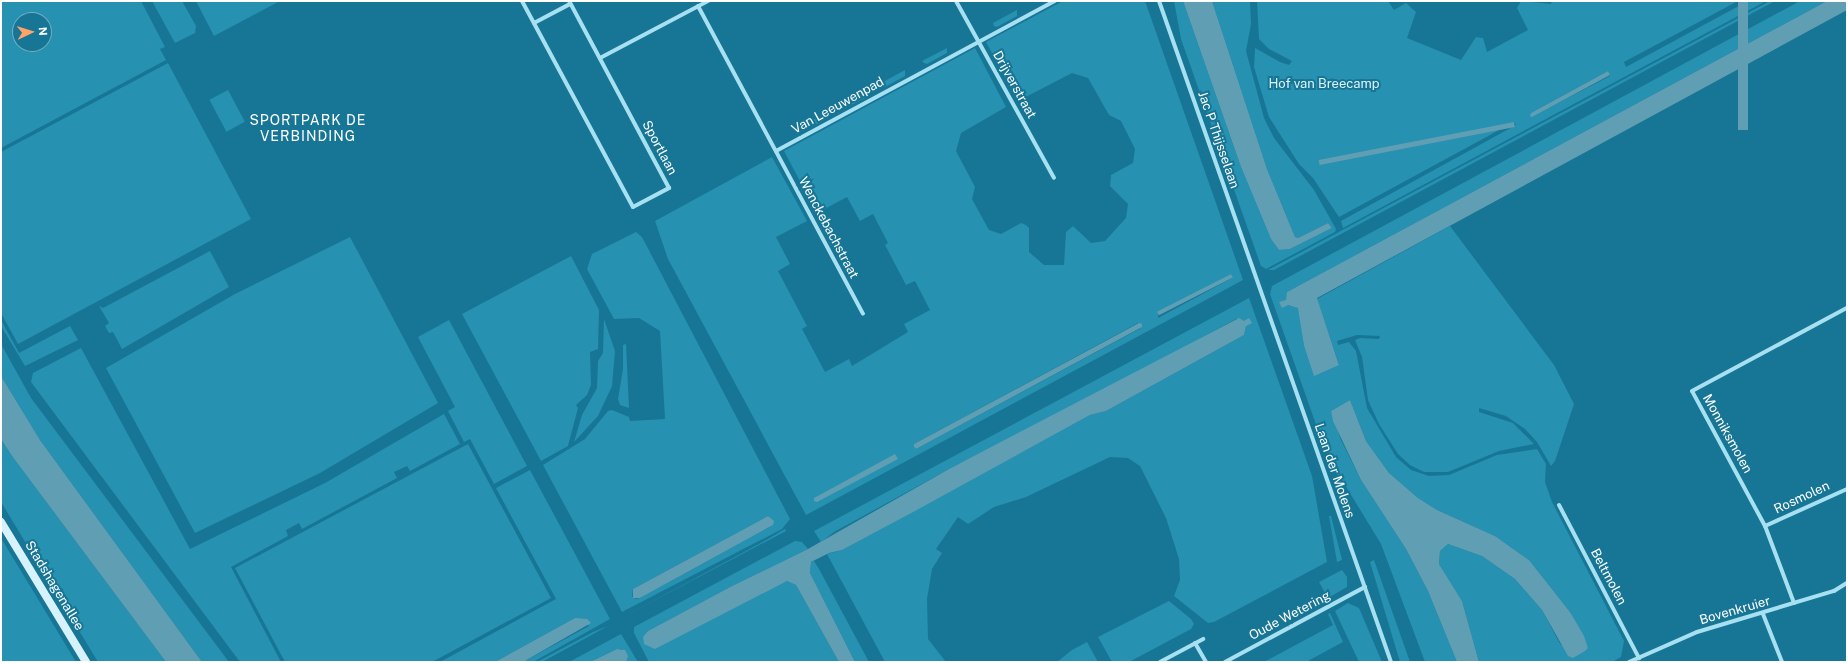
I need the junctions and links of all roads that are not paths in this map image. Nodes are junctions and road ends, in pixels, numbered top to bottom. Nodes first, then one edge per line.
1 (522, 1) edge
2 (708, 1) edge
3 (956, 1) edge
4 (1055, 1) edge
5 (1159, 1) edge
6 (570, 2) edge
7 (698, 6) junction
8 (534, 24) junction
9 (978, 41) junction
10 (600, 58) junction
11 (776, 151) junction
12 (1054, 178) dead end
13 (1259, 286) joint
14 (1847, 308) edge
15 (863, 314) dead end
16 (1847, 489) edge
17 (1559, 505) dead end
18 (1, 522) edge
19 (1765, 526) junction
20 (1847, 583) edge
21 (1365, 587) junction
22 (1794, 603) junction
23 (1763, 614) junction
24 (1202, 640) dead end
25 (1195, 643) junction
26 (1639, 658) junction
27 (86, 662) edge
28 (1160, 662) edge
29 (1206, 662) edge
30 (1225, 662) edge
31 (1391, 662) edge
32 (1629, 662) edge
33 (1782, 662) edge

1 - 8 street, Sportlaan
2 - 7 street
3 - 9 street, Drijverstraat
4 - 9 street, Van Leeuwenpad
5 - 13 street, Jac P Thijsselaan
6 - 8 street, Sportlaan
6 - 10 street, Sportlaan
7 - 10 street
7 - 11 street
8 - 10 street, Sportlaan
9 - 11 street, Van Leeuwenpad
9 - 12 street, Drijverstraat
11 - 15 street, Wenckebachstraat
13 - 21 street, Laan der Molens
14 - 19 street, Monniksmolen
16 - 19 street, Rosmolen
17 - 26 street, Beltmolen
18 - 27 main road, Stadshagenallee
19 - 22 street, Monniksmolen
20 - 22 street, Bovenkruier
21 - 30 street, Oude Wetering
21 - 31 street, Laan der Molens
22 - 23 street, Bovenkruier
23 - 26 street, Bovenkruier
23 - 33 street
24 - 25 street
25 - 28 street
25 - 29 street
26 - 32 street, Bovenkruier

